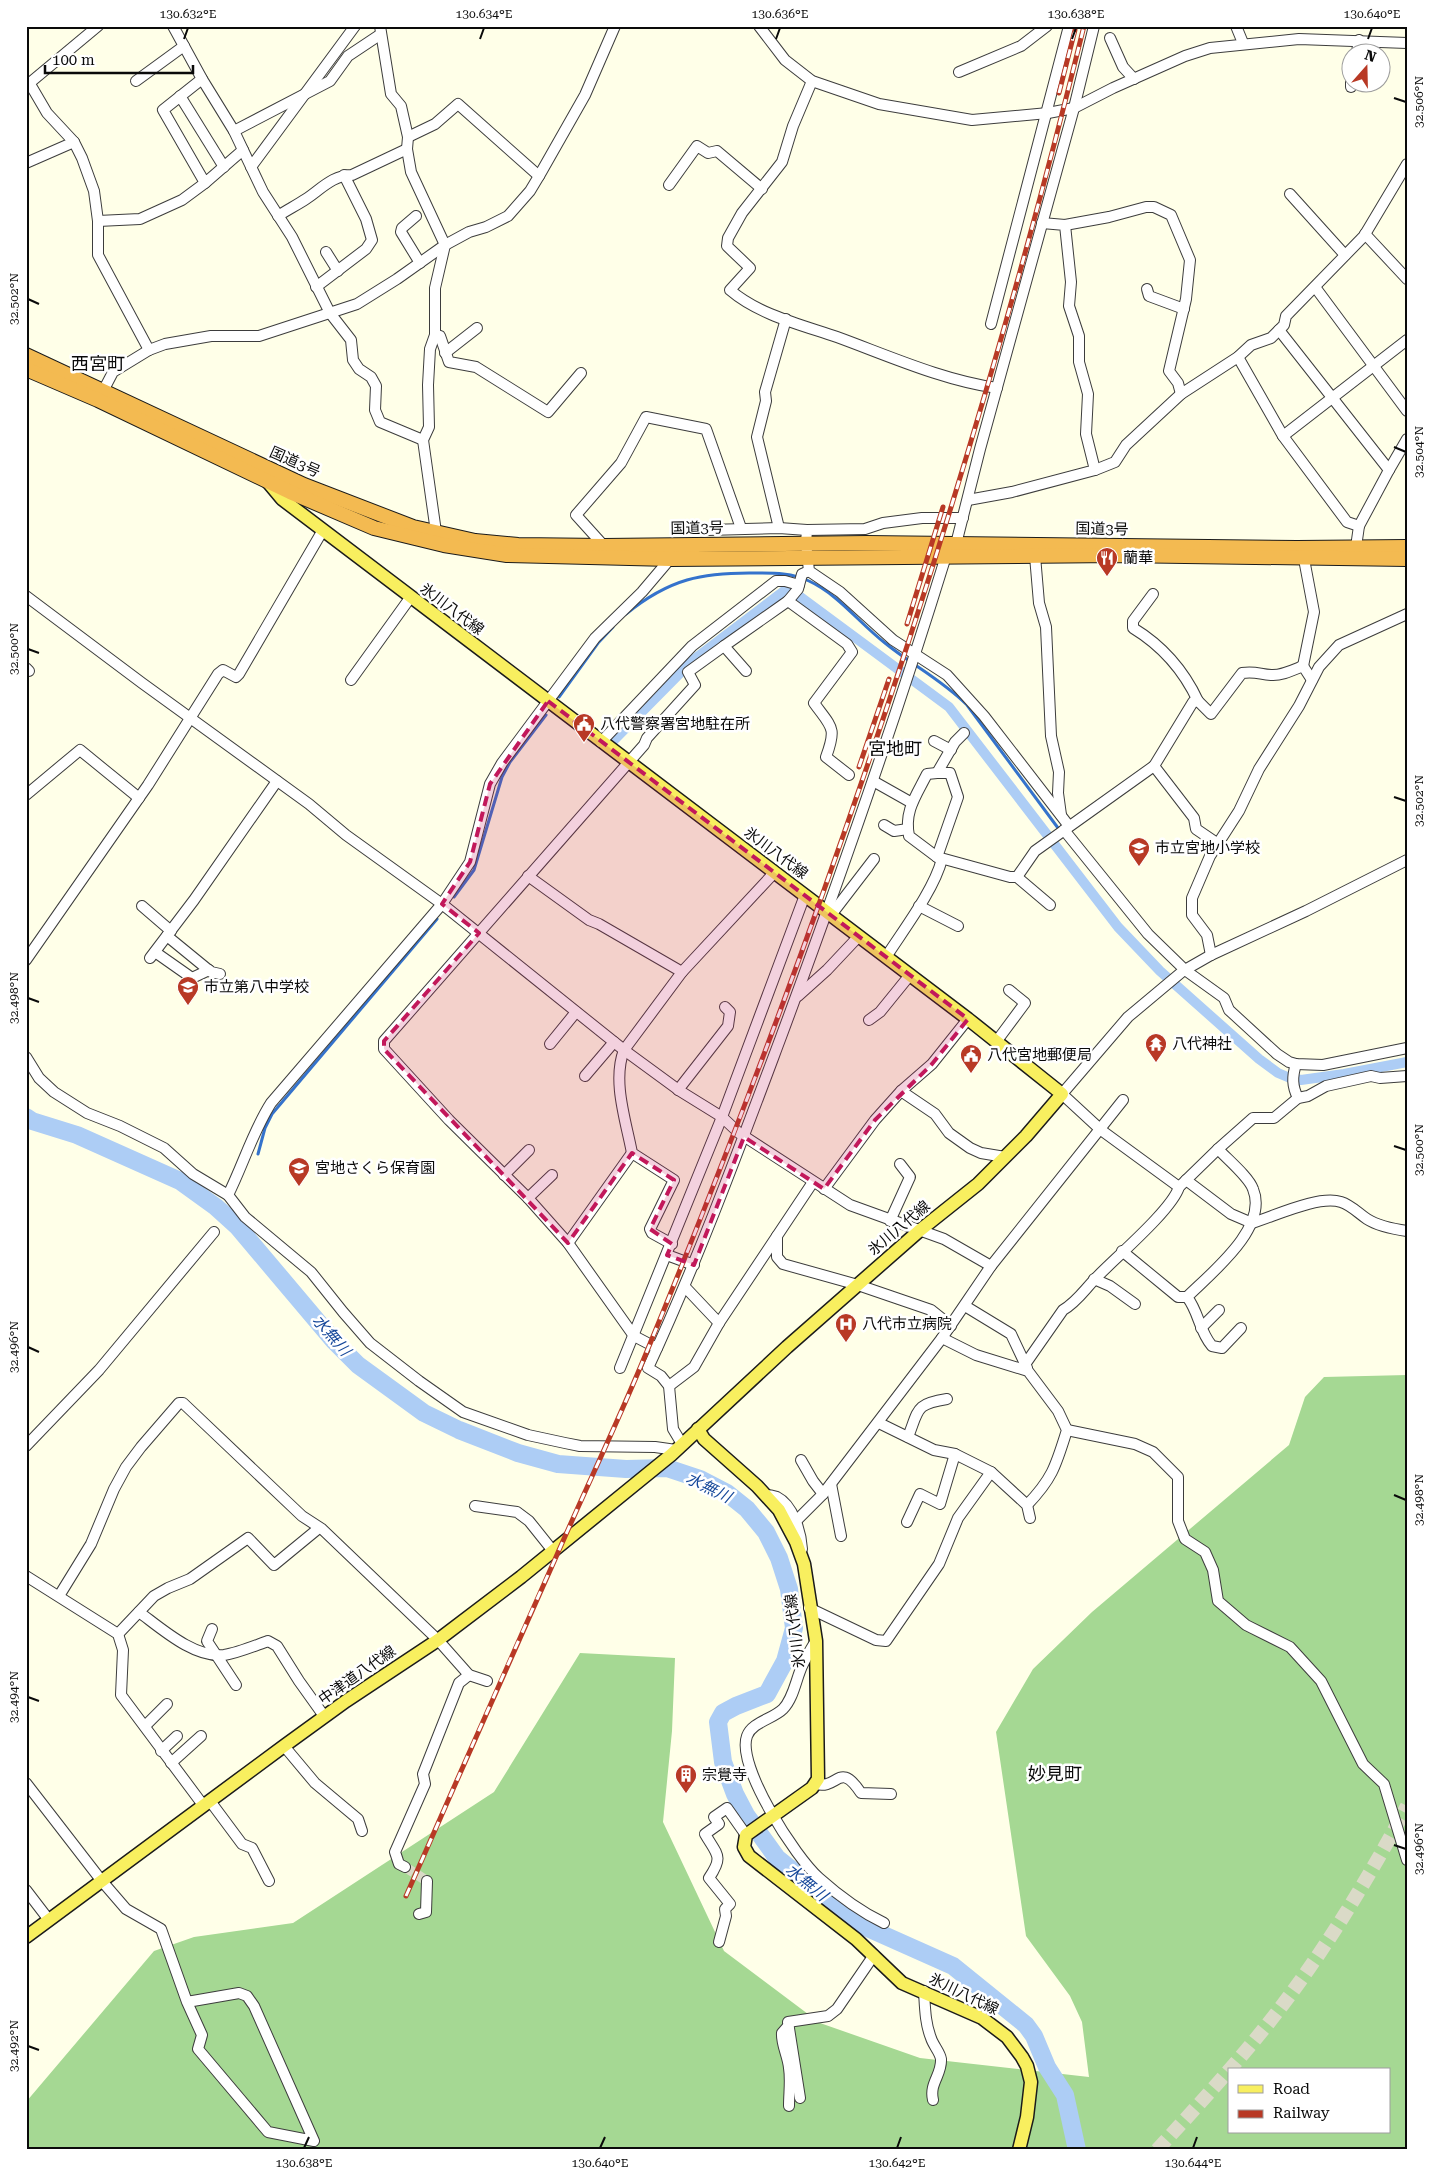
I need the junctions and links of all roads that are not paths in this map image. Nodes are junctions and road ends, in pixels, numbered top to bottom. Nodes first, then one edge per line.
1 (98, 26) edge
2 (174, 26) edge
3 (355, 26) edge
4 (616, 26) edge
5 (759, 26) edge
6 (1047, 26) edge
7 (1069, 26) edge
8 (1094, 26) edge
9 (1236, 26) edge
10 (381, 30) edge
11 (1110, 38) dead end
12 (1359, 40) joint
13 (1243, 43) junction
14 (1407, 43) edge
15 (184, 46) junction
16 (959, 72) dead end
17 (1133, 76) junction
18 (202, 79) junction
19 (812, 81) junction
20 (136, 82) dead end
21 (28, 85) edge
22 (307, 92) junction
23 (180, 96) junction
24 (1074, 108) junction
25 (1048, 113) junction
26 (234, 131) junction
27 (408, 136) junction
28 (74, 142) junction
29 (407, 149) junction
30 (243, 150) junction
31 (26, 163) edge
32 (1407, 164) edge
33 (224, 167) junction
34 (251, 167) junction
35 (344, 175) junction
36 (539, 176) junction
37 (205, 183) junction
38 (669, 185) dead end
39 (762, 188) junction
40 (1290, 194) dead end
41 (278, 216) junction
42 (416, 216) dead end
43 (98, 221) junction
44 (1042, 223) junction
45 (1065, 225) junction
46 (1365, 234) junction
47 (444, 246) junction
48 (326, 252) dead end
49 (1345, 255) junction
50 (420, 263) junction
51 (338, 270) junction
52 (1407, 279) edge
53 (1315, 286) junction
54 (316, 287) junction
55 (1147, 289) dead end
56 (1184, 309) junction
57 (330, 313) junction
58 (786, 319) junction
59 (990, 324) dead end
60 (477, 328) dead end
61 (1279, 330) junction
62 (435, 335) junction
63 (1407, 340) edge
64 (149, 350) junction
65 (445, 353) junction
66 (26, 355) edge
67 (1238, 357) junction
68 (1374, 364) junction
69 (26, 369) edge
70 (581, 373) dead end
71 (997, 388) junction
72 (1181, 394) junction
73 (101, 395) junction
74 (1331, 397) junction
75 (1407, 411) edge
76 (1283, 436) junction
77 (1407, 438) edge
78 (423, 440) junction
79 (1095, 470) junction
80 (1389, 470) junction
81 (269, 475) junction
82 (302, 490) junction
83 (968, 500) junction
84 (298, 511) junction
85 (963, 518) junction
86 (1359, 526) junction
87 (741, 528) junction
88 (779, 528) junction
89 (323, 530) junction
90 (707, 530) dead end
91 (436, 532) junction
92 (956, 544) junction
93 (604, 546) junction
94 (1356, 547) junction
95 (1407, 547) edge
96 (946, 556) junction
97 (1035, 556) junction
98 (670, 559) junction
99 (1304, 559) junction
100 (1407, 559) edge
101 (801, 573) junction
102 (1154, 594) dead end
103 (26, 596) edge
104 (410, 598) junction
105 (1407, 614) edge
106 (724, 646) junction
107 (1303, 666) junction
108 (912, 667) junction
109 (746, 671) dead end
110 (351, 680) dead end
111 (1312, 680) junction
112 (1198, 701) junction
113 (548, 702) junction
114 (192, 718) junction
115 (964, 733) dead end
116 (934, 741) dead end
117 (600, 742) junction
118 (951, 750) junction
119 (628, 762) junction
120 (1154, 766) junction
121 (937, 773) junction
122 (849, 775) dead end
123 (277, 781) junction
124 (873, 781) junction
125 (26, 795) edge
126 (139, 798) junction
127 (912, 803) junction
128 (1061, 816) junction
129 (884, 825) dead end
130 (1067, 828) junction
131 (908, 829) junction
132 (1218, 844) junction
133 (939, 858) junction
134 (874, 859) dead end
135 (1407, 860) edge
136 (774, 873) junction
137 (528, 876) junction
138 (1017, 877) junction
139 (805, 895) junction
140 (442, 904) junction
141 (142, 906) dead end
142 (919, 906) junction
143 (1050, 906) dead end
144 (829, 913) junction
145 (958, 926) dead end
146 (169, 934) junction
147 (479, 934) junction
148 (859, 936) junction
149 (1212, 955) junction
150 (886, 957) junction
151 (26, 960) edge
152 (209, 970) junction
153 (1184, 971) junction
154 (682, 972) junction
155 (220, 974) dead end
156 (910, 975) junction
157 (1009, 990) dead end
158 (795, 999) junction
159 (726, 1007) dead end
160 (576, 1012) junction
161 (968, 1019) junction
162 (869, 1020) dead end
163 (614, 1042) junction
164 (996, 1042) junction
165 (550, 1044) dead end
166 (1407, 1048) edge
167 (624, 1050) junction
168 (26, 1057) edge
169 (1296, 1064) junction
170 (585, 1076) dead end
171 (1407, 1076) edge
172 (678, 1090) junction
173 (902, 1091) junction
174 (1062, 1094) junction
175 (1298, 1098) junction
176 (1123, 1100) dead end
177 (722, 1117) junction
178 (1101, 1130) junction
179 (744, 1136) junction
180 (1218, 1148) junction
181 (529, 1150) dead end
182 (632, 1153) junction
183 (1005, 1157) junction
184 (900, 1164) dead end
185 (504, 1175) junction
186 (552, 1175) dead end
187 (813, 1182) junction
188 (1182, 1183) junction
189 (824, 1189) junction
190 (228, 1195) junction
191 (528, 1198) junction
192 (890, 1221) junction
193 (1252, 1223) junction
194 (919, 1231) junction
195 (1407, 1231) edge
196 (214, 1232) dead end
197 (777, 1236) junction
198 (568, 1242) junction
199 (672, 1244) junction
200 (1122, 1251) junction
201 (667, 1255) junction
202 (694, 1265) junction
203 (991, 1266) junction
204 (1094, 1279) junction
205 (858, 1285) junction
206 (685, 1287) junction
207 (1187, 1297) junction
208 (1135, 1304) dead end
209 (965, 1306) junction
210 (1219, 1310) dead end
211 (719, 1322) junction
212 (951, 1326) junction
213 (1200, 1328) junction
214 (1241, 1328) dead end
215 (634, 1336) junction
216 (942, 1338) junction
217 (657, 1348) junction
218 (1027, 1367) junction
219 (620, 1368) dead end
220 (669, 1386) junction
221 (947, 1399) dead end
222 (879, 1423) junction
223 (698, 1429) junction
224 (1067, 1430) junction
225 (908, 1437) junction
226 (26, 1446) edge
227 (676, 1450) junction
228 (955, 1454) junction
229 (801, 1460) dead end
230 (992, 1472) junction
231 (831, 1484) junction
232 (824, 1494) junction
233 (765, 1495) junction
234 (1027, 1505) junction
235 (475, 1506) dead end
236 (1030, 1518) dead end
237 (796, 1520) junction
238 (907, 1522) dead end
239 (319, 1528) junction
240 (841, 1536) dead end
241 (553, 1550) junction
242 (804, 1564) junction
243 (26, 1576) edge
244 (58, 1596) junction
245 (809, 1608) junction
246 (139, 1612) junction
247 (212, 1629) dead end
248 (118, 1634) junction
249 (438, 1640) junction
250 (816, 1641) junction
251 (215, 1654) junction
252 (469, 1675) junction
253 (487, 1681) dead end
254 (236, 1685) dead end
255 (167, 1704) dead end
256 (324, 1716) junction
257 (145, 1726) junction
258 (178, 1736) dead end
259 (201, 1736) dead end
260 (284, 1746) junction
261 (161, 1751) junction
262 (171, 1763) junction
263 (816, 1784) junction
264 (27, 1787) edge
265 (891, 1794) dead end
266 (206, 1803) junction
267 (772, 1816) junction
268 (362, 1831) dead end
269 (748, 1834) junction
270 (1407, 1860) edge
271 (405, 1868) tunnel mouth
272 (101, 1880) junction
273 (269, 1881) dead end
274 (427, 1881) dead end
275 (26, 1890) edge
276 (419, 1914) dead end
277 (49, 1920) junction
278 (884, 1923) dead end
279 (26, 1937) edge
280 (719, 1942) dead end
281 (874, 1955) junction
282 (924, 1991) junction
283 (187, 2002) junction
284 (789, 2025) junction
285 (800, 2098) dead end
286 (934, 2100) dead end
287 (789, 2106) dead end
288 (1019, 2150) edge

1 - 21 street
2 - 15 street
3 - 22 street
4 - 36 street
5 - 19 street
6 - 16 street
7 - 25 street
8 - 24 street
9 - 13 street
10 - 22 street
10 - 27 street
11 - 17 street
12 - 13 street
12 - 14 street
13 - 17 street
15 - 18 street
15 - 20 street
17 - 24 street
18 - 23 street
18 - 26 street
19 - 25 street
19 - 39 street
21 - 28 street
22 - 26 street
22 - 34 street
23 - 33 street
23 - 37 street
24 - 25 street
24 - 44 street
25 - 59 street
26 - 30 street
27 - 29 street
27 - 36 street
28 - 31 street
28 - 43 street
29 - 35 street
29 - 47 street
30 - 33 street
30 - 34 street
32 - 46 street
33 - 37 street
34 - 41 street
35 - 41 street
35 - 51 street
36 - 47 street
37 - 43 street
38 - 39 street
39 - 58 street
40 - 49 street
41 - 54 street
42 - 50 street
43 - 64 street
44 - 45 street
44 - 71 street
45 - 56 street
45 - 79 street
46 - 49 street
46 - 52 street
47 - 50 street
47 - 62 street
48 - 51 street
49 - 53 street
50 - 57 street
51 - 54 street
53 - 61 street
53 - 68 street
54 - 57 street
55 - 56 street
56 - 72 street
57 - 64 street
57 - 78 street
58 - 71 street
58 - 88 street
60 - 65 street
61 - 67 street
61 - 74 street
62 - 65 street
62 - 78 street
63 - 68 street
64 - 73 street
65 - 70 street
66 - 73 highway, 国道3号
67 - 72 street
67 - 76 street
68 - 74 street
68 - 75 street
69 - 73 highway, 国道3号
71 - 83 street
72 - 79 street
73 - 81 highway, 国道3号
74 - 76 street
74 - 80 street
76 - 86 street
77 - 80 street
78 - 91 street
79 - 83 street
80 - 86 street
81 - 82 highway, 国道3号
81 - 84 main road, 氷川八代線
82 - 84 main road
82 - 91 highway, 国道3号
82 - 98 highway, 国道3号
83 - 85 street
84 - 89 main road, 氷川八代線
85 - 92 street
85 - 101 street
86 - 94 street
87 - 88 street
87 - 90 street
87 - 93 street
88 - 101 street
89 - 104 main road, 氷川八代線
89 - 114 street
91 - 93 highway, 国道3号
92 - 94 highway, 国道3号
92 - 101 highway, 国道3号
93 - 101 highway, 国道3号
94 - 95 highway, 国道3号
96 - 97 highway, 国道3号
96 - 101 highway, 国道3号
96 - 108 street
97 - 99 highway, 国道3号
97 - 128 street
98 - 101 highway, 国道3号
98 - 113 street
99 - 100 highway, 国道3号
99 - 107 street
101 - 106 street
101 - 108 street
101 - 117 street
101 - 122 street
102 - 112 street
103 - 114 street
104 - 110 street
104 - 113 main road, 氷川八代線
105 - 111 street
106 - 109 street
106 - 119 street
107 - 111 street
107 - 112 street
108 - 124 street
108 - 128 street
111 - 132 street
112 - 120 street
113 - 117 main road, 氷川八代線
113 - 140 street
114 - 123 street
114 - 126 street
115 - 118 street
116 - 118 street
117 - 119 main road, 氷川八代線
118 - 121 street
119 - 136 main road, 氷川八代線
119 - 137 street
120 - 130 street
120 - 132 street
121 - 127 street
121 - 133 street
123 - 140 street
123 - 146 street
124 - 127 street
124 - 144 street
125 - 126 street
126 - 151 street
127 - 131 street
128 - 130 street
129 - 131 street
130 - 138 street
130 - 153 street
131 - 133 street
132 - 149 street
133 - 138 street
133 - 142 street
134 - 144 street
135 - 149 street
136 - 139 main road, 氷川八代線
136 - 154 street
137 - 147 street
137 - 154 street
138 - 143 street
139 - 144 main road, 氷川八代線
139 - 177 street
140 - 147 street
140 - 190 street
141 - 146 street
142 - 145 street
142 - 150 street
144 - 148 main road, 氷川八代線
144 - 158 street
146 - 152 street
146 - 152 street
147 - 160 street
147 - 185 street
148 - 150 main road, 氷川八代線
148 - 158 street
149 - 153 street
150 - 156 main road, 氷川八代線
152 - 155 street
153 - 169 street
153 - 174 street
154 - 167 street
156 - 161 main road, 氷川八代線
156 - 162 street
157 - 164 street
158 - 179 street
159 - 172 street
160 - 163 street
160 - 165 street
161 - 164 main road, 氷川八代線
161 - 173 street
163 - 167 street
163 - 170 street
164 - 174 main road, 氷川八代線
166 - 169 street
167 - 172 street
167 - 182 street
168 - 190 street
169 - 175 street
171 - 175 street
172 - 177 street
173 - 183 street
173 - 189 street
174 - 178 street
174 - 183 main road, 氷川八代線
175 - 180 street
176 - 178 street
177 - 179 street
177 - 199 street
178 - 188 street
178 - 203 street
179 - 187 street
179 - 202 street
180 - 188 street
180 - 193 street
181 - 185 street
182 - 198 street
182 - 199 street
183 - 194 main road, 氷川八代線
184 - 192 street
185 - 191 street
186 - 191 street
187 - 189 street
187 - 197 street
188 - 193 street
188 - 200 street
189 - 192 street
190 - 227 street
191 - 198 street
192 - 194 street
193 - 195 street
193 - 207 street
194 - 203 street
194 - 205 main road, 氷川八代線
196 - 226 street
197 - 205 street
197 - 211 street
198 - 215 street
199 - 201 street
200 - 204 street
200 - 207 street
201 - 202 street
201 - 215 street
202 - 206 street
203 - 209 street
204 - 208 street
204 - 218 street
205 - 212 street
205 - 223 main road, 氷川八代線
206 - 211 street
206 - 217 street
207 - 213 street
209 - 212 street
209 - 218 street
210 - 213 street
211 - 220 street
212 - 216 street
213 - 214 street
215 - 217 street
215 - 219 street
216 - 218 street
216 - 222 street
217 - 220 street
218 - 224 street
220 - 227 street
221 - 225 street
222 - 225 street
222 - 231 street
223 - 227 main road, 中津道八代線
223 - 233 main road, 氷川八代線
224 - 234 street
224 - 270 street
225 - 228 street
227 - 241 main road, 中津道八代線
228 - 230 street
228 - 238 street
229 - 232 street
230 - 234 street
230 - 245 street
231 - 232 street
231 - 240 street
232 - 237 street
233 - 237 street
233 - 242 main road, 氷川八代線
234 - 236 street
235 - 241 street
237 - 242 street
239 - 244 street
239 - 246 street
239 - 249 street
241 - 249 main road, 中津道八代線
242 - 245 main road, 氷川八代線
243 - 244 street
244 - 248 street
245 - 250 main road, 氷川八代線
246 - 248 street
246 - 251 street
247 - 251 street
248 - 257 street
249 - 252 street
249 - 256 main road, 中津道八代線
250 - 263 main road, 氷川八代線
250 - 267 street
251 - 254 street
251 - 256 street
252 - 253 street
252 - 271 street
255 - 257 street
256 - 260 main road, 中津道八代線
257 - 261 street
258 - 261 street
259 - 262 street
260 - 266 main road, 中津道八代線
260 - 268 street
261 - 262 street
262 - 266 street
263 - 265 street
263 - 267 main road
264 - 272 street
266 - 272 main road, 中津道八代線
266 - 273 street
267 - 269 main road
267 - 278 street
269 - 280 street
269 - 281 main road, 氷川八代線
272 - 277 main road, 中津道八代線
272 - 283 street
274 - 276 street
275 - 277 street
277 - 279 main road, 中津道八代線
281 - 282 main road, 氷川八代線
281 - 284 street
282 - 286 street
282 - 288 main road, 氷川八代線
283 - 283 street
284 - 285 street
284 - 287 street

